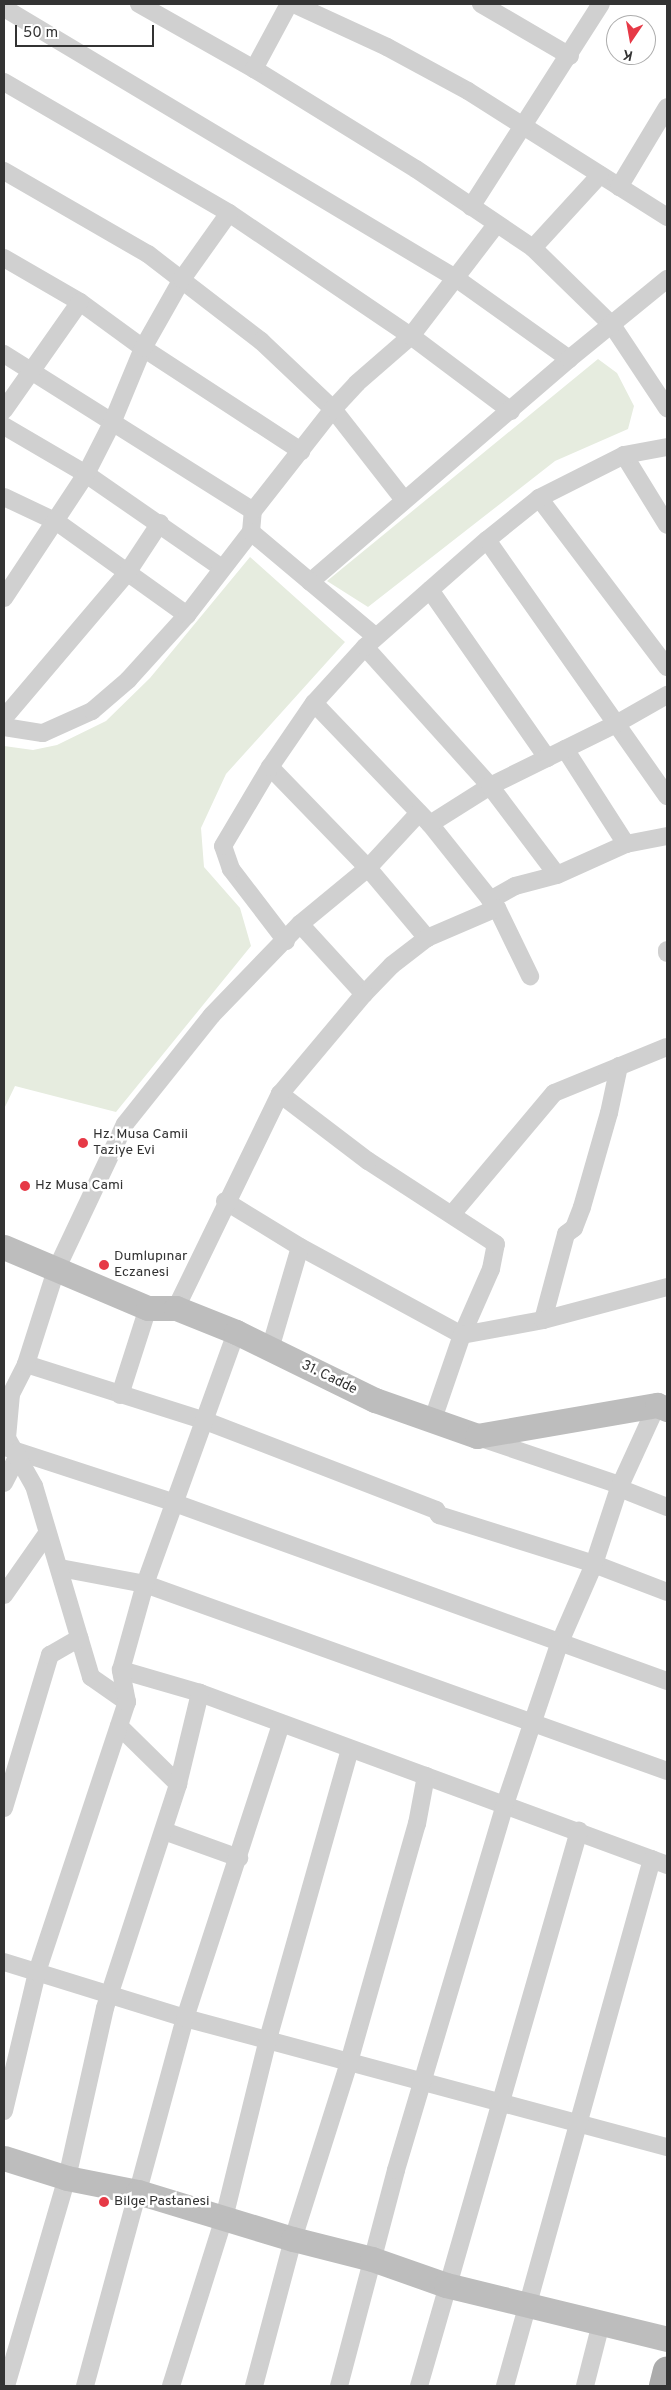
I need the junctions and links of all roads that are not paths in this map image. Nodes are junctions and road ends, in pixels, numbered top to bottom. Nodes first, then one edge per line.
1 (138, 4) edge
2 (289, 4) edge
3 (294, 4) edge
4 (481, 4) edge
5 (596, 5) edge
6 (4, 8) edge
7 (570, 56) junction
8 (254, 69) junction
9 (4, 82) edge
10 (667, 107) edge
11 (525, 125) junction
12 (4, 171) edge
13 (600, 175) junction
14 (619, 187) junction
15 (471, 207) junction
16 (229, 213) junction
17 (667, 217) edge
18 (496, 225) junction
19 (533, 248) junction
20 (4, 258) edge
21 (457, 278) junction
22 (667, 279) edge
23 (182, 280) junction
24 (80, 302) junction
25 (612, 325) junction
26 (411, 336) junction
27 (143, 348) junction
28 (4, 354) edge
29 (569, 359) junction
30 (29, 370) junction
31 (667, 408) edge
32 (333, 409) junction
33 (4, 410) edge
34 (511, 411) junction
35 (112, 423) junction
36 (4, 426) edge
37 (667, 447) edge
38 (301, 451) junction
39 (624, 455) junction
40 (86, 474) junction
41 (4, 497) edge
42 (539, 498) junction
43 (404, 500) junction
44 (253, 511) junction
45 (57, 522) junction
46 (160, 522) junction
47 (667, 525) edge
48 (250, 532) junction
49 (487, 540) junction
50 (222, 568) junction
51 (127, 573) junction
52 (310, 582) junction
53 (430, 590) junction
54 (4, 598) edge
55 (187, 615) junction
56 (370, 642) junction
57 (667, 667) edge
58 (667, 695) edge
59 (314, 703) junction
60 (4, 718) edge
61 (616, 724) junction
62 (4, 727) edge
63 (565, 748) junction
64 (547, 758) junction
65 (270, 766) junction
66 (490, 786) junction
67 (667, 796) edge
68 (424, 819) junction
69 (667, 836) edge
70 (626, 844) junction
71 (368, 868) junction
72 (557, 874) junction
73 (493, 904) junction
74 (300, 924) junction
75 (427, 938) junction
76 (286, 941) junction
77 (530, 976) dead end
78 (364, 994) junction
79 (667, 1047) edge
80 (619, 1066) junction
81 (280, 1094) junction
82 (225, 1201) junction
83 (452, 1214) junction
84 (4, 1247) edge
85 (300, 1247) junction
86 (56, 1270) junction
87 (667, 1287) edge
88 (148, 1308) junction
89 (176, 1308) junction
90 (543, 1320) junction
91 (236, 1332) junction
92 (462, 1336) junction
93 (270, 1349) junction
94 (26, 1364) junction
95 (120, 1395) junction
96 (7, 1399) edge
97 (662, 1407) edge
98 (433, 1419) junction
99 (203, 1420) junction
100 (476, 1436) junction
101 (13, 1453) junction
102 (4, 1483) edge
103 (619, 1488) junction
104 (172, 1502) junction
105 (667, 1507) edge
106 (46, 1535) junction
107 (594, 1564) junction
108 (60, 1568) junction
109 (144, 1584) junction
110 (5, 1588) edge
111 (667, 1592) edge
112 (79, 1638) junction
113 (560, 1642) junction
114 (121, 1670) junction
115 (667, 1681) edge
116 (200, 1693) junction
117 (127, 1702) junction
118 (281, 1724) junction
119 (533, 1725) junction
120 (119, 1726) junction
121 (350, 1748) junction
122 (667, 1771) edge
123 (426, 1776) junction
124 (178, 1784) junction
125 (504, 1807) junction
126 (4, 1808) edge
127 (164, 1831) junction
128 (579, 1831) junction
129 (239, 1858) junction
130 (660, 1862) edge
131 (4, 1962) edge
132 (37, 1972) junction
133 (109, 1995) junction
134 (185, 2018) junction
135 (268, 2039) junction
136 (349, 2062) junction
137 (423, 2082) junction
138 (502, 2102) junction
139 (4, 2111) edge
140 (580, 2123) junction
141 (667, 2147) edge
142 (4, 2158) edge
143 (67, 2178) junction
144 (138, 2192) junction
145 (224, 2218) junction
146 (292, 2239) junction
147 (372, 2258) junction
148 (446, 2285) junction
149 (526, 2304) junction
150 (601, 2323) junction
151 (667, 2339) edge
152 (667, 2370) edge
153 (6, 2386) edge
154 (85, 2386) edge
155 (171, 2386) edge
156 (254, 2386) edge
157 (339, 2386) edge
158 (419, 2386) edge
159 (506, 2386) edge
160 (584, 2386) edge
161 (663, 2386) edge

1 - 8 street
2 - 8 street
3 - 11 street
4 - 7 street
5 - 7 street
6 - 21 street
7 - 11 street
8 - 15 street
9 - 16 street
10 - 14 street
11 - 13 street
11 - 15 street
12 - 23 street
13 - 14 street
13 - 19 street
14 - 17 street
15 - 18 street
16 - 23 street
16 - 26 street
18 - 19 street
18 - 21 street
19 - 25 street
20 - 24 street
21 - 26 street
21 - 29 street
22 - 25 street
23 - 27 street
23 - 32 street
24 - 27 street
24 - 30 street
25 - 29 street
25 - 31 street
26 - 32 street
26 - 34 street
27 - 35 street
27 - 38 street
28 - 30 street
29 - 34 street
30 - 33 street
30 - 35 street
32 - 38 street
32 - 43 street
34 - 43 street
35 - 40 street
35 - 44 street
36 - 40 street
37 - 39 street
38 - 44 street
39 - 42 street
39 - 47 street
40 - 45 street
40 - 46 street
41 - 45 street
42 - 49 street
42 - 57 street
43 - 52 street
44 - 48 street
45 - 51 street
45 - 54 street
46 - 50 street
46 - 51 street
48 - 50 street
48 - 52 street
49 - 53 street
49 - 61 street
50 - 55 street
51 - 55 street
51 - 60 street
52 - 56 street
53 - 56 street
53 - 64 street
55 - 62 street
56 - 59 street
56 - 66 street
58 - 61 street
59 - 65 street
59 - 68 street
61 - 63 street
61 - 67 street
63 - 64 street
63 - 70 street
64 - 66 street
65 - 71 street
65 - 76 street
66 - 68 street
66 - 72 street
68 - 71 street
68 - 73 street
69 - 70 street
70 - 72 street
71 - 74 street
71 - 75 street
72 - 73 street
73 - 75 street
73 - 77 street
74 - 76 street
74 - 78 street
75 - 78 street
76 - 86 street
78 - 81 street
79 - 80 street
80 - 83 street
80 - 90 street
81 - 82 street
81 - 83 street
82 - 85 street
82 - 89 street
83 - 92 street
84 - 86 street, 31. Cadde
85 - 92 street
85 - 93 street
86 - 88 street, 31. Cadde
86 - 94 street
87 - 90 street
88 - 89 street, 31. Cadde
88 - 95 street
89 - 91 street, 31. Cadde
90 - 92 street
91 - 93 street, 31. Cadde
91 - 99 street
92 - 98 street
93 - 98 street, 31. Cadde
94 - 95 street
94 - 96 street
95 - 99 street
96 - 101 street
97 - 100 street
97 - 103 street
98 - 100 street, 31. Cadde
99 - 104 street
99 - 107 street
100 - 103 street
101 - 102 street
101 - 104 street
101 - 106 street
103 - 105 street
103 - 107 street
104 - 109 street
104 - 113 street
106 - 108 street
106 - 110 street
107 - 111 street
107 - 113 street
108 - 109 street
108 - 112 street
109 - 114 street
109 - 119 street
112 - 117 street
112 - 126 street
113 - 115 street
113 - 119 street
114 - 116 street
114 - 117 street
116 - 118 street
116 - 124 street
117 - 120 street
118 - 121 street
118 - 129 street
119 - 122 street
119 - 125 street
120 - 124 street
120 - 132 street
121 - 123 street
121 - 135 street
123 - 125 street
123 - 136 street
124 - 127 street
125 - 128 street
125 - 137 street
127 - 129 street
127 - 133 street
128 - 130 street
128 - 138 street
129 - 134 street
130 - 140 street
131 - 132 street
132 - 133 street
132 - 139 street
133 - 134 street
133 - 143 street
134 - 135 street
134 - 144 street
135 - 136 street
135 - 145 street
136 - 137 street
136 - 146 street
137 - 138 street
137 - 147 street
138 - 140 street
138 - 148 street
140 - 141 street
140 - 149 street
142 - 143 street
143 - 144 street
143 - 153 street
144 - 145 street
144 - 154 street
145 - 146 street
145 - 155 street
146 - 147 street
146 - 156 street
147 - 148 street
147 - 157 street
148 - 149 street
148 - 158 street
149 - 150 street
149 - 159 street
150 - 151 street
150 - 160 street
152 - 161 main road

